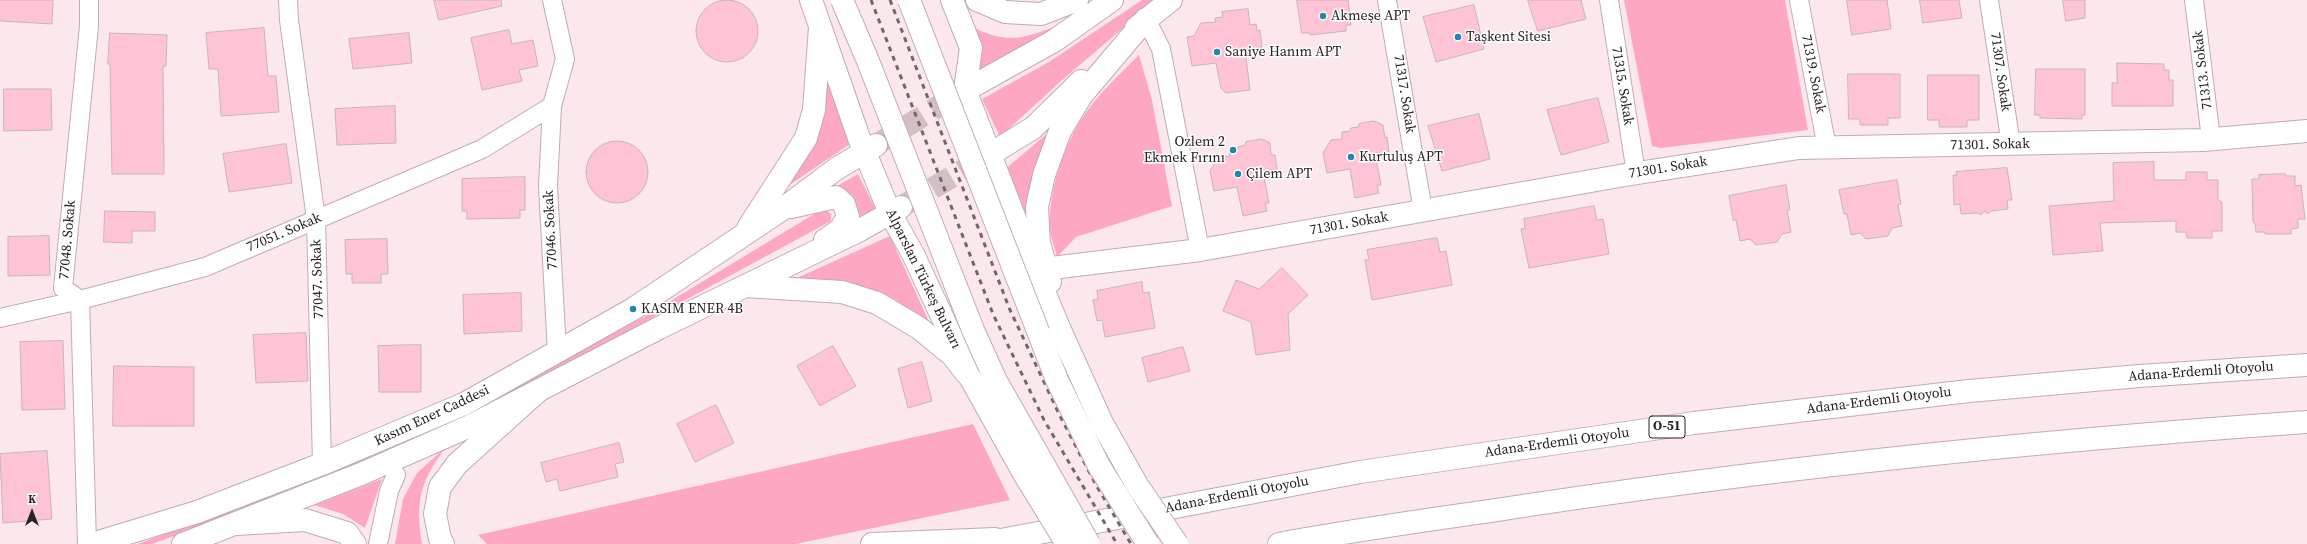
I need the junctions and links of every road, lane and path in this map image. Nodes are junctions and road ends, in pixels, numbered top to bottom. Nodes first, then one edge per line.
1 (89, 0) edge
2 (288, 0) edge
3 (552, 0) edge
4 (811, 0) edge
5 (842, 0) edge
6 (910, 0) edge
7 (952, 0) edge
8 (977, 0) edge
9 (1076, 0) edge
10 (1112, 0) edge
11 (1171, 0) edge
12 (1387, 0) edge
13 (1609, 0) edge
14 (1799, 0) edge
15 (1989, 0) edge
16 (2194, 0) edge
17 (1146, 19) junction
18 (820, 27) junction
19 (960, 93) junction
20 (552, 106) junction
21 (2307, 132) edge
22 (2211, 140) junction
23 (2010, 145) junction
24 (870, 148) junction
25 (1827, 148) junction
26 (984, 157) junction
27 (1636, 173) junction
28 (784, 208) junction
29 (895, 210) junction
30 (1423, 211) junction
31 (316, 219) junction
32 (746, 232) junction
33 (1200, 250) junction
34 (794, 262) junction
35 (1041, 269) junction
36 (744, 286) junction
37 (80, 300) junction
38 (0, 318) edge
39 (557, 353) junction
40 (2307, 365) edge
41 (971, 379) junction
42 (538, 391) junction
43 (2307, 422) edge
44 (322, 464) junction
45 (396, 474) dead end
46 (236, 524) junction
47 (1008, 538) junction
48 (87, 544) edge
49 (92, 544) edge
50 (183, 544) edge
51 (356, 544) edge
52 (378, 544) edge
53 (443, 544) edge
54 (872, 544) edge
55 (980, 544) edge
56 (1067, 544) edge
57 (1089, 544) edge
58 (1148, 544) edge
59 (1177, 544) edge
60 (1279, 544) edge

1 - 37 street, 77048. Sokak
2 - 31 street, 77047. Sokak
3 - 20 street, 77046. Sokak
4 - 18 main road, Alparslan Türkeş Bulvarı
5 - 57 main road, Alparslan Türkeş Bulvarı, bridge
6 - 58 main road, bridge
7 - 19 main road
8 - 9 main road
10 - 19 main road
11 - 17 main road
12 - 30 street, 71317. Sokak
13 - 27 street, 71315. Sokak
14 - 25 street, 71319. Sokak
15 - 23 street, 71307. Sokak
16 - 22 street, 71313. Sokak
17 - 26 main road
17 - 33 street
17 - 35 main road
18 - 24 main road, Alparslan Türkeş Bulvarı
18 - 32 main road
19 - 26 main road
20 - 31 street, 77051. Sokak
20 - 39 street, 77046. Sokak
21 - 22 main road, 71301. Sokak
22 - 23 main road, 71301. Sokak
23 - 25 main road, 71301. Sokak
24 - 28 main road, Kasım Ener Caddesi
24 - 29 main road, Alparslan Türkeş Bulvarı
25 - 27 main road, 71301. Sokak
26 - 35 main road
27 - 30 main road, 71301. Sokak
28 - 32 main road, Kasım Ener Caddesi
28 - 34 main road
29 - 34 main road
29 - 41 main road, Alparslan Türkeş Bulvarı
30 - 33 main road, 71301. Sokak
31 - 37 street, 77051. Sokak
31 - 44 street, 77047. Sokak
32 - 39 main road, Kasım Ener Caddesi
33 - 35 main road, 71301. Sokak
34 - 36 main road, Kasım Ener Caddesi
35 - 59 main road, bridge
36 - 41 main road
36 - 42 main road, Kasım Ener Caddesi
37 - 38 street, 77051. Sokak
37 - 48 street, 77048. Sokak
39 - 44 main road, Kasım Ener Caddesi
40 - 47 main road, Adana-Erdemli Otoyolu / O-51
41 - 56 main road, Alparslan Türkeş Bulvarı, bridge
42 - 46 main road, Kasım Ener Caddesi
42 - 53 main road
43 - 60 main road
44 - 49 main road, Kasım Ener Caddesi
45 - 52 street
46 - 50 main road, Kasım Ener Caddesi
46 - 51 main road
47 - 54 main road
47 - 55 main road, Adana-Erdemli Otoyolu / O-51

